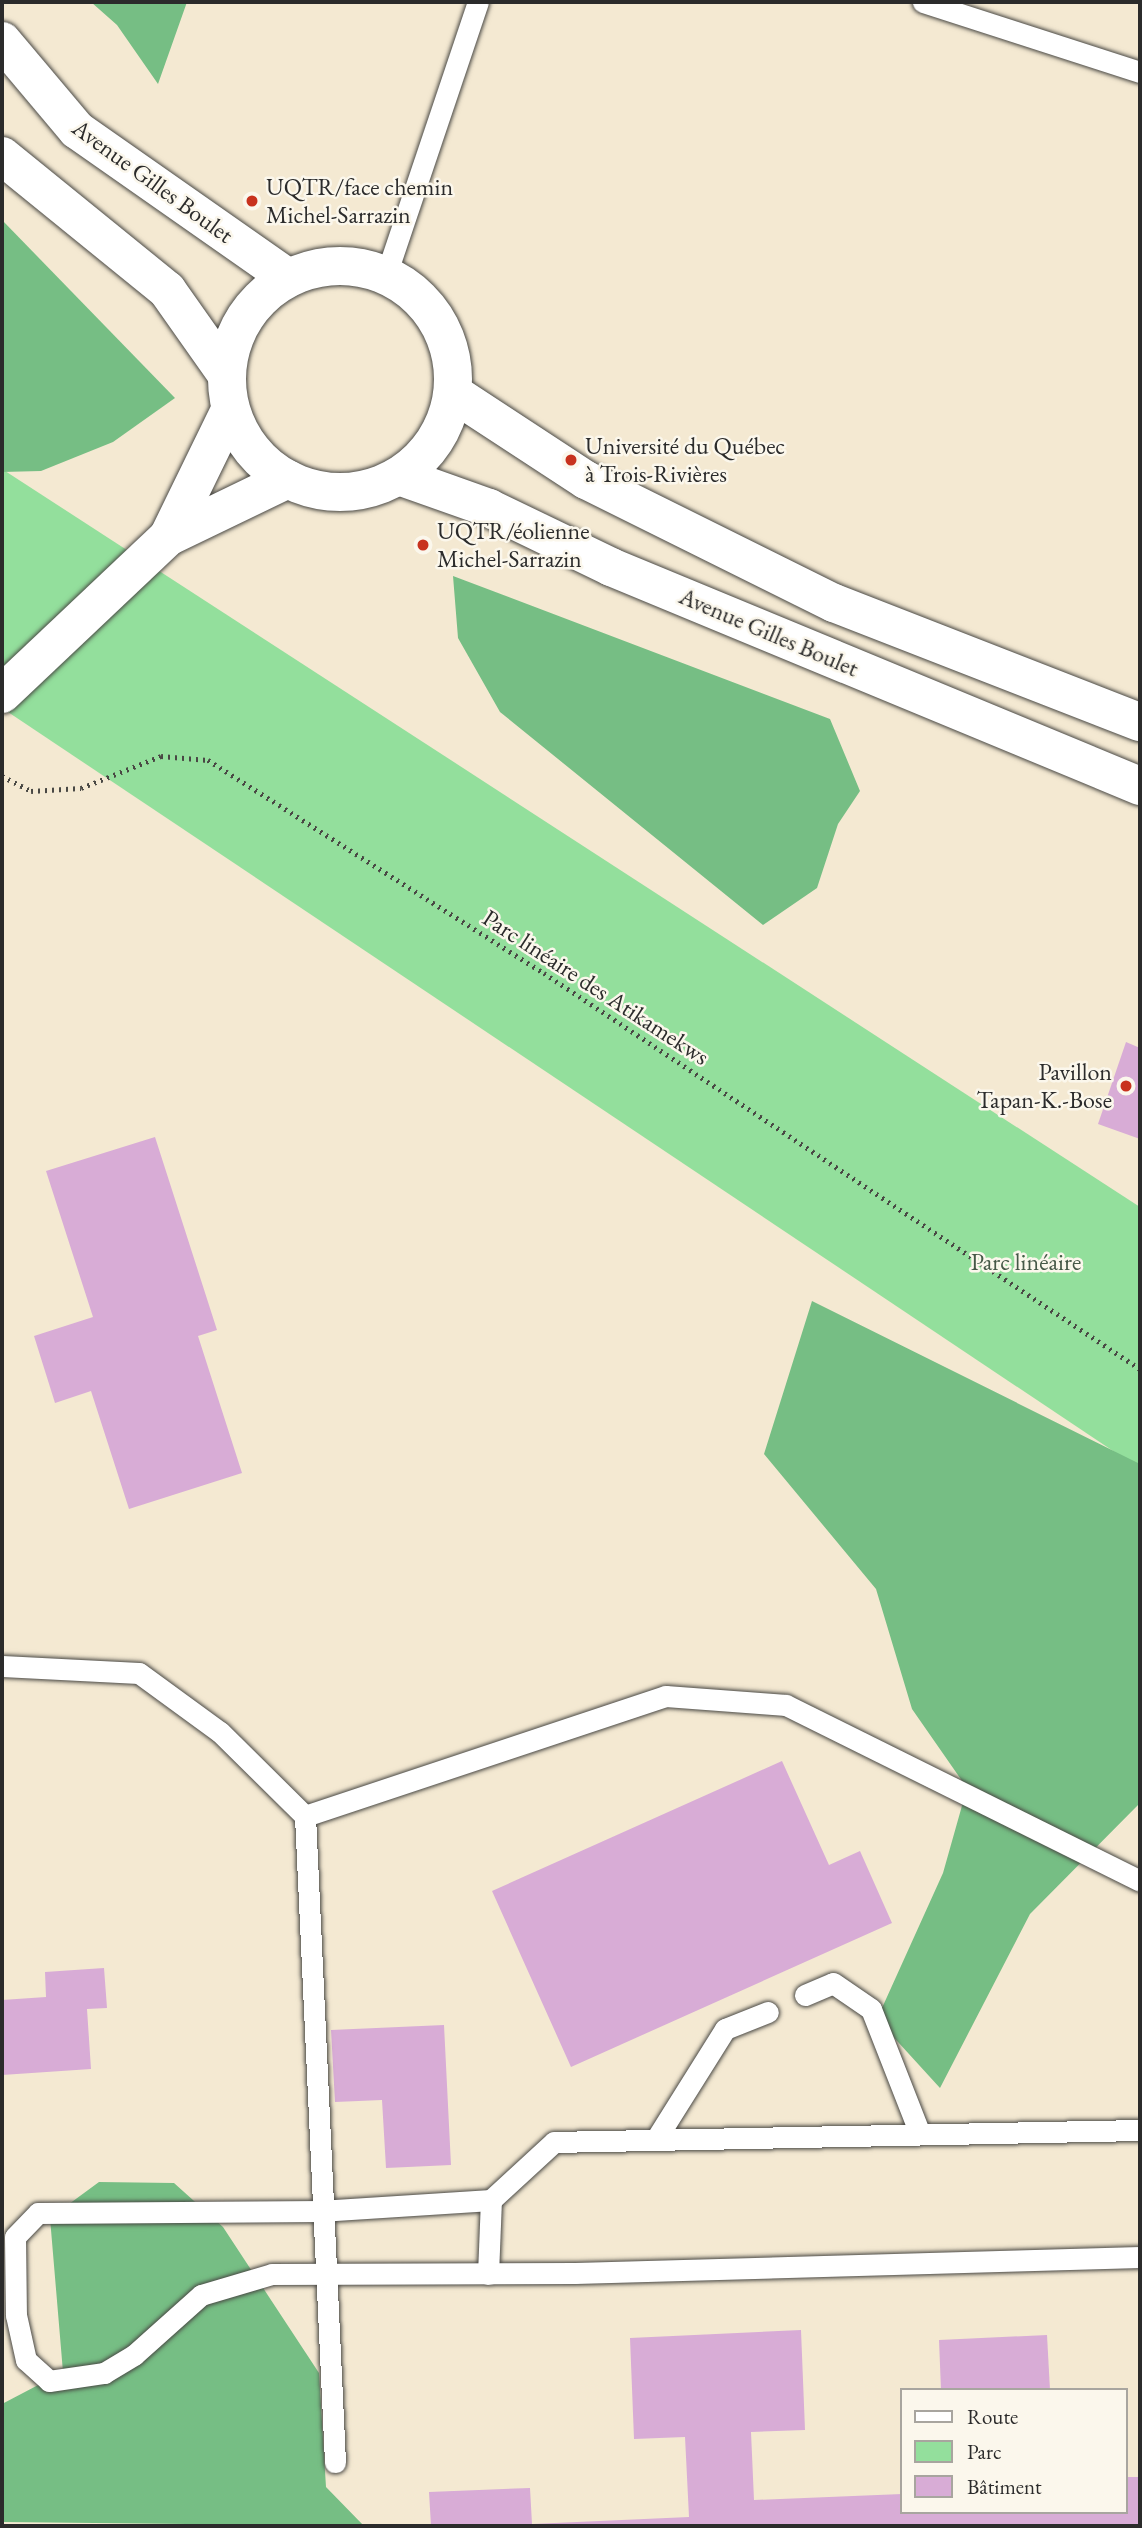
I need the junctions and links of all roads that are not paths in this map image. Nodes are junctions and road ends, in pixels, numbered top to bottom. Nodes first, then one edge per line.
1 (478, 2) edge
2 (923, 2) edge
3 (2, 41) edge
4 (1140, 72) edge
5 (2, 156) edge
6 (386, 275) junction
7 (288, 278) junction
8 (228, 392) junction
9 (453, 393) junction
10 (399, 476) junction
11 (288, 479) junction
12 (169, 537) junction
13 (2, 694) edge
14 (1140, 722) edge
15 (1140, 786) edge
16 (2, 1666) edge
17 (305, 1816) junction
18 (1140, 1881) edge
19 (805, 1995) dead end
20 (768, 2012) dead end
21 (1140, 2130) edge
22 (920, 2134) junction
23 (656, 2139) junction
24 (491, 2200) junction
25 (323, 2211) junction
26 (1140, 2257) edge
27 (326, 2274) junction
28 (488, 2274) junction
29 (335, 2462) dead end

1 - 6 lane
2 - 4 lane
3 - 7 street, Avenue Gilles Boulet
5 - 8 street
6 - 7 street
6 - 9 street
7 - 8 street
8 - 11 street
8 - 12 street
9 - 10 street
9 - 14 street
10 - 11 street
10 - 15 street, Avenue Gilles Boulet
11 - 12 street
12 - 13 street
16 - 17 lane
17 - 18 lane
17 - 25 lane
19 - 22 lane
20 - 23 lane
21 - 22 lane
22 - 23 lane
23 - 24 lane
24 - 25 lane
24 - 28 lane
25 - 27 lane
25 - 27 lane
26 - 28 lane
27 - 28 lane
27 - 29 lane

